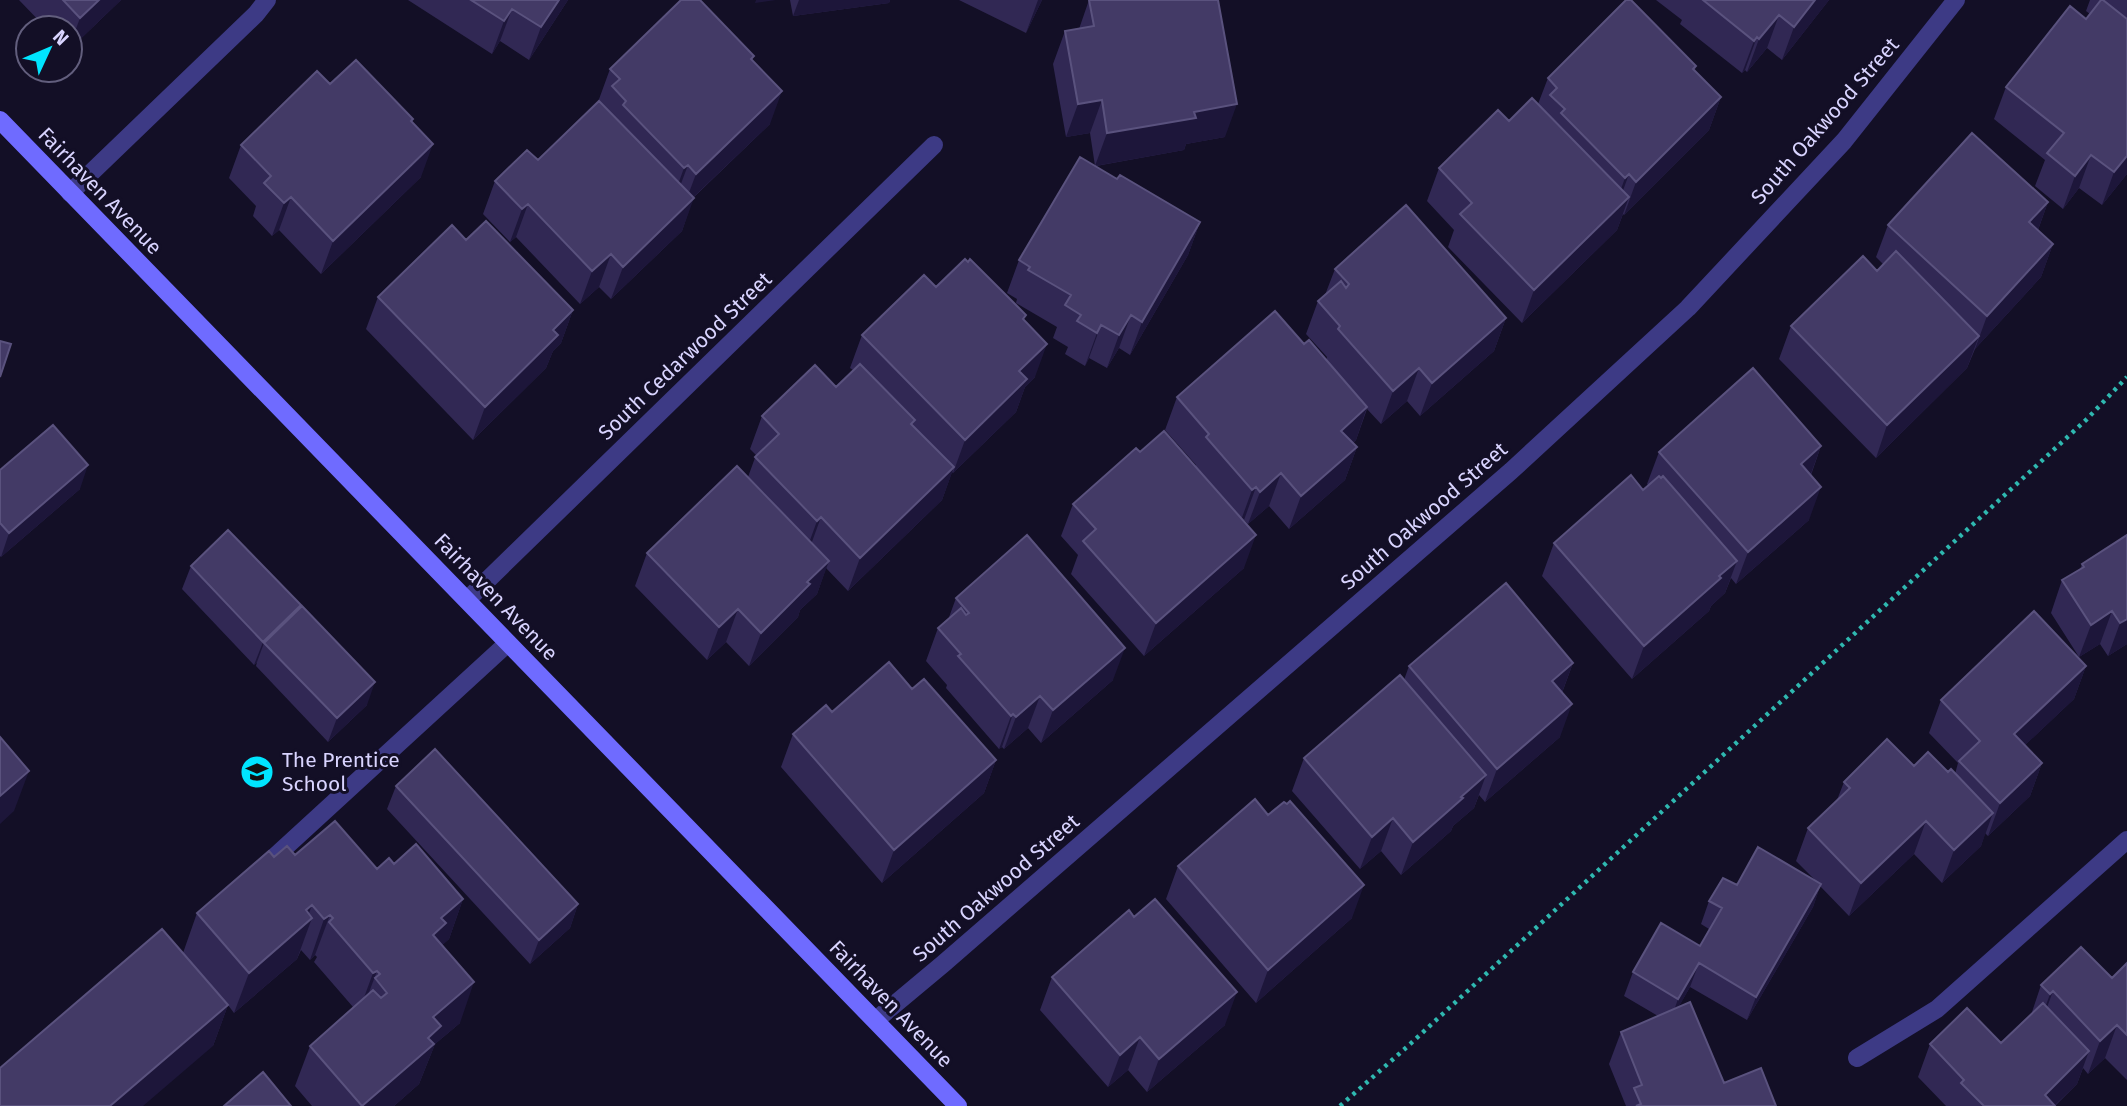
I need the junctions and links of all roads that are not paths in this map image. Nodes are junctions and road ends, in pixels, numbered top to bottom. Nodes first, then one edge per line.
1 (267, 0) edge
2 (1956, 0) edge
3 (0, 120) edge
4 (934, 145) dead end
5 (71, 193) junction
6 (467, 600) junction
7 (508, 643) junction
8 (2127, 840) edge
9 (247, 882) edge
10 (876, 1020) junction
11 (1857, 1058) dead end
12 (958, 1106) edge

1 - 5 street
2 - 10 street, South Oakwood Street
3 - 5 main road, Fairhaven Avenue
4 - 6 street, South Cedarwood Street
5 - 6 main road, Fairhaven Avenue
6 - 7 main road, Fairhaven Avenue
7 - 9 street
7 - 10 main road, Fairhaven Avenue
8 - 11 street
10 - 12 main road, Fairhaven Avenue

